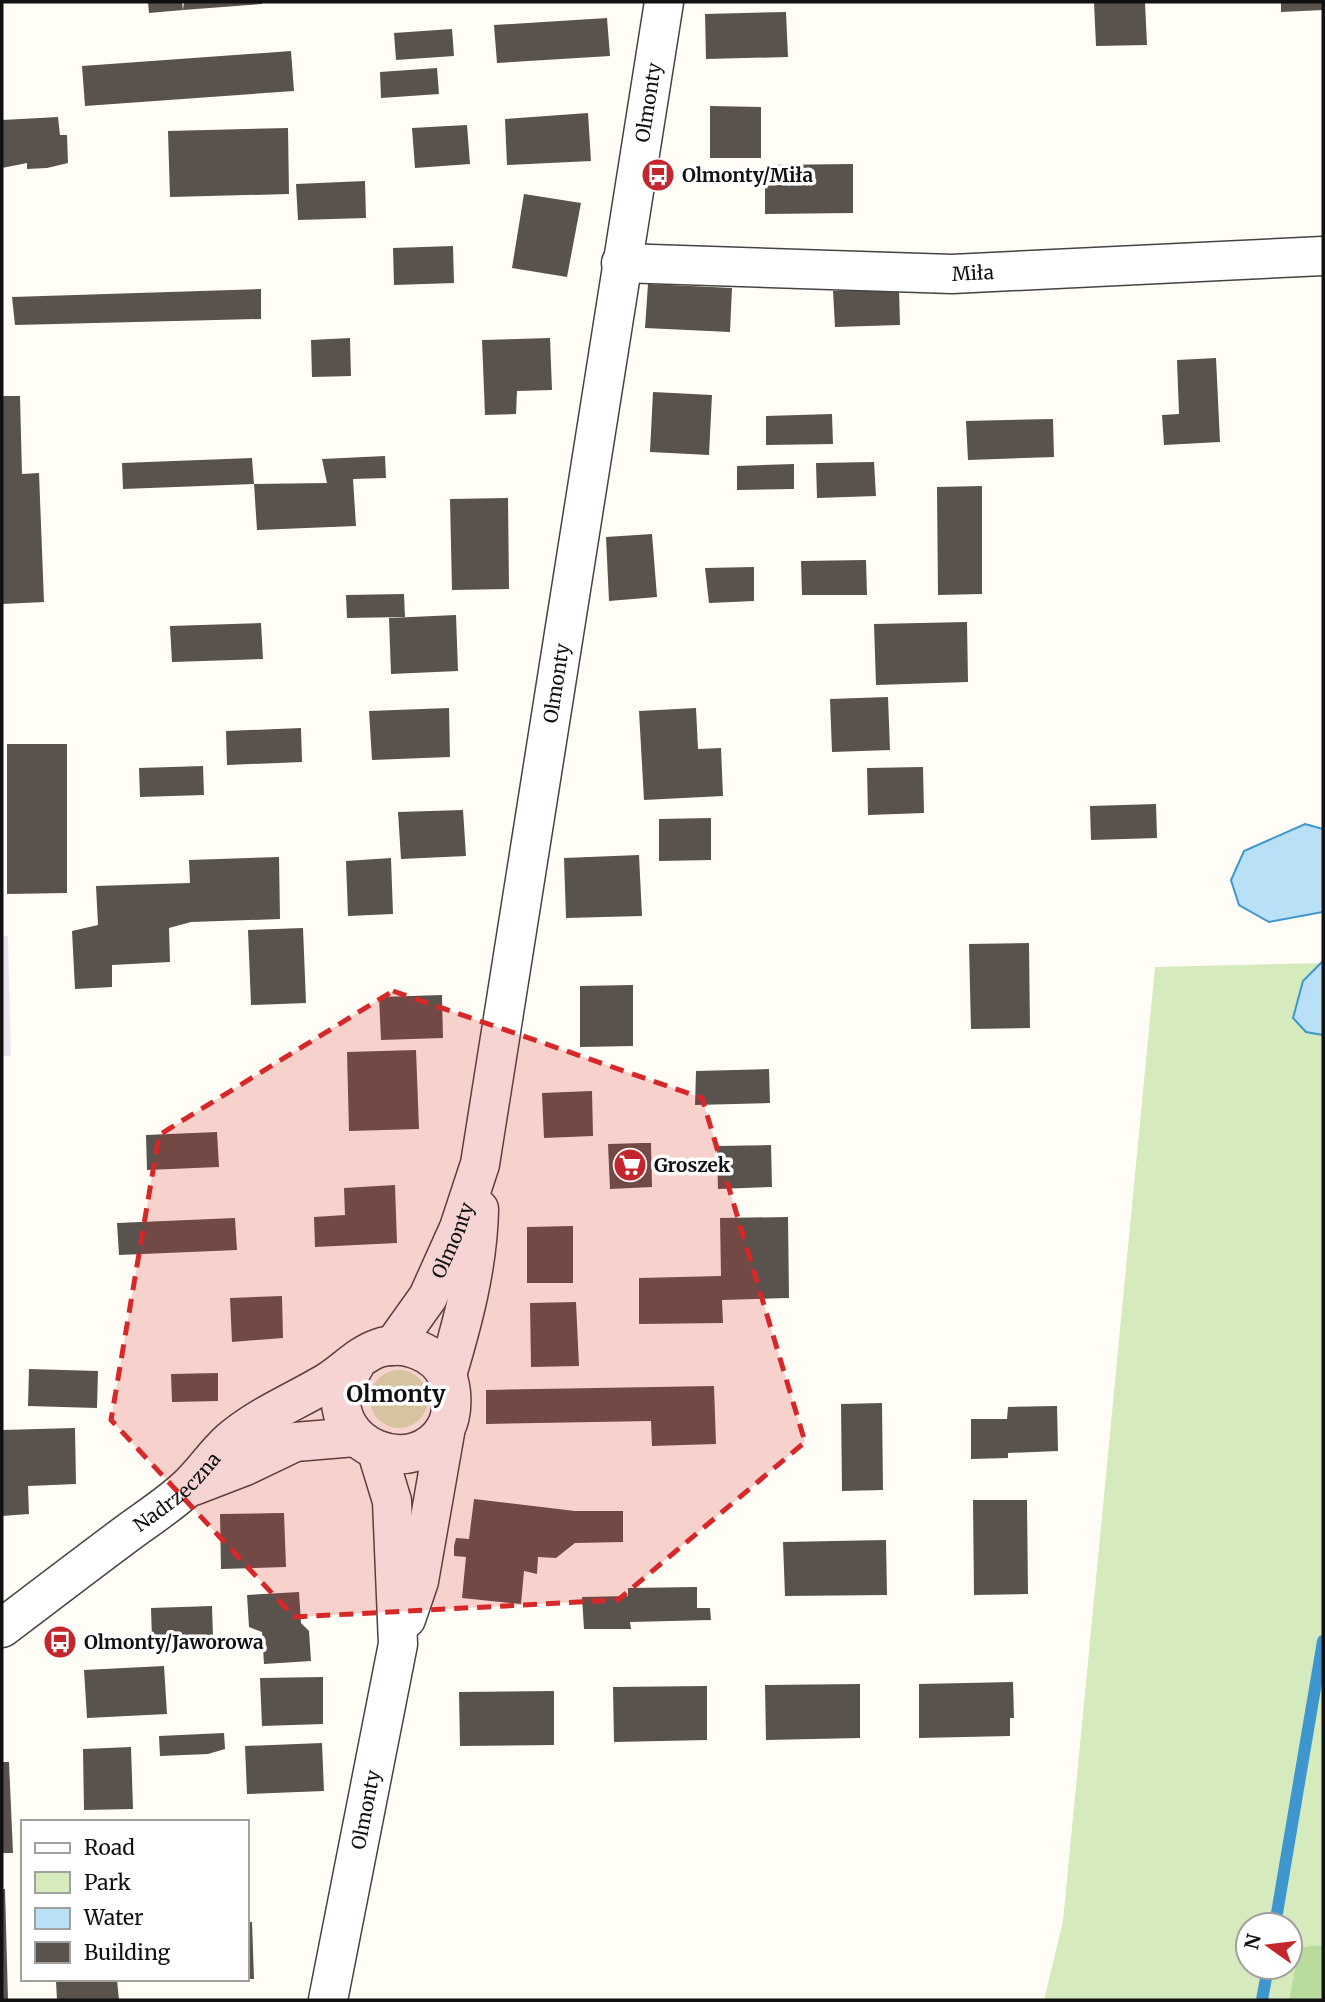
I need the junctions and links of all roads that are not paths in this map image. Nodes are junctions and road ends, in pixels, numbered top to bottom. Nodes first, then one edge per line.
1 (664, 2) edge
2 (1323, 256) edge
3 (621, 263) junction
4 (480, 1164) junction
5 (393, 1346) junction
6 (356, 1363) junction
7 (447, 1375) junction
8 (446, 1427) junction
9 (366, 1444) junction
10 (188, 1488) junction
11 (2, 1628) edge
12 (398, 1644) junction
13 (328, 2000) edge

1 - 3 street, Olmonty
2 - 3 street, Miła
3 - 4 street, Olmonty
4 - 5 street, Olmonty
4 - 7 street
5 - 6 street
5 - 7 street
6 - 9 street
6 - 10 street, Nadrzeczna
7 - 8 street
8 - 9 street
8 - 12 street
9 - 10 street
9 - 12 street, Olmonty
10 - 11 street, Nadrzeczna
12 - 13 street, Olmonty

